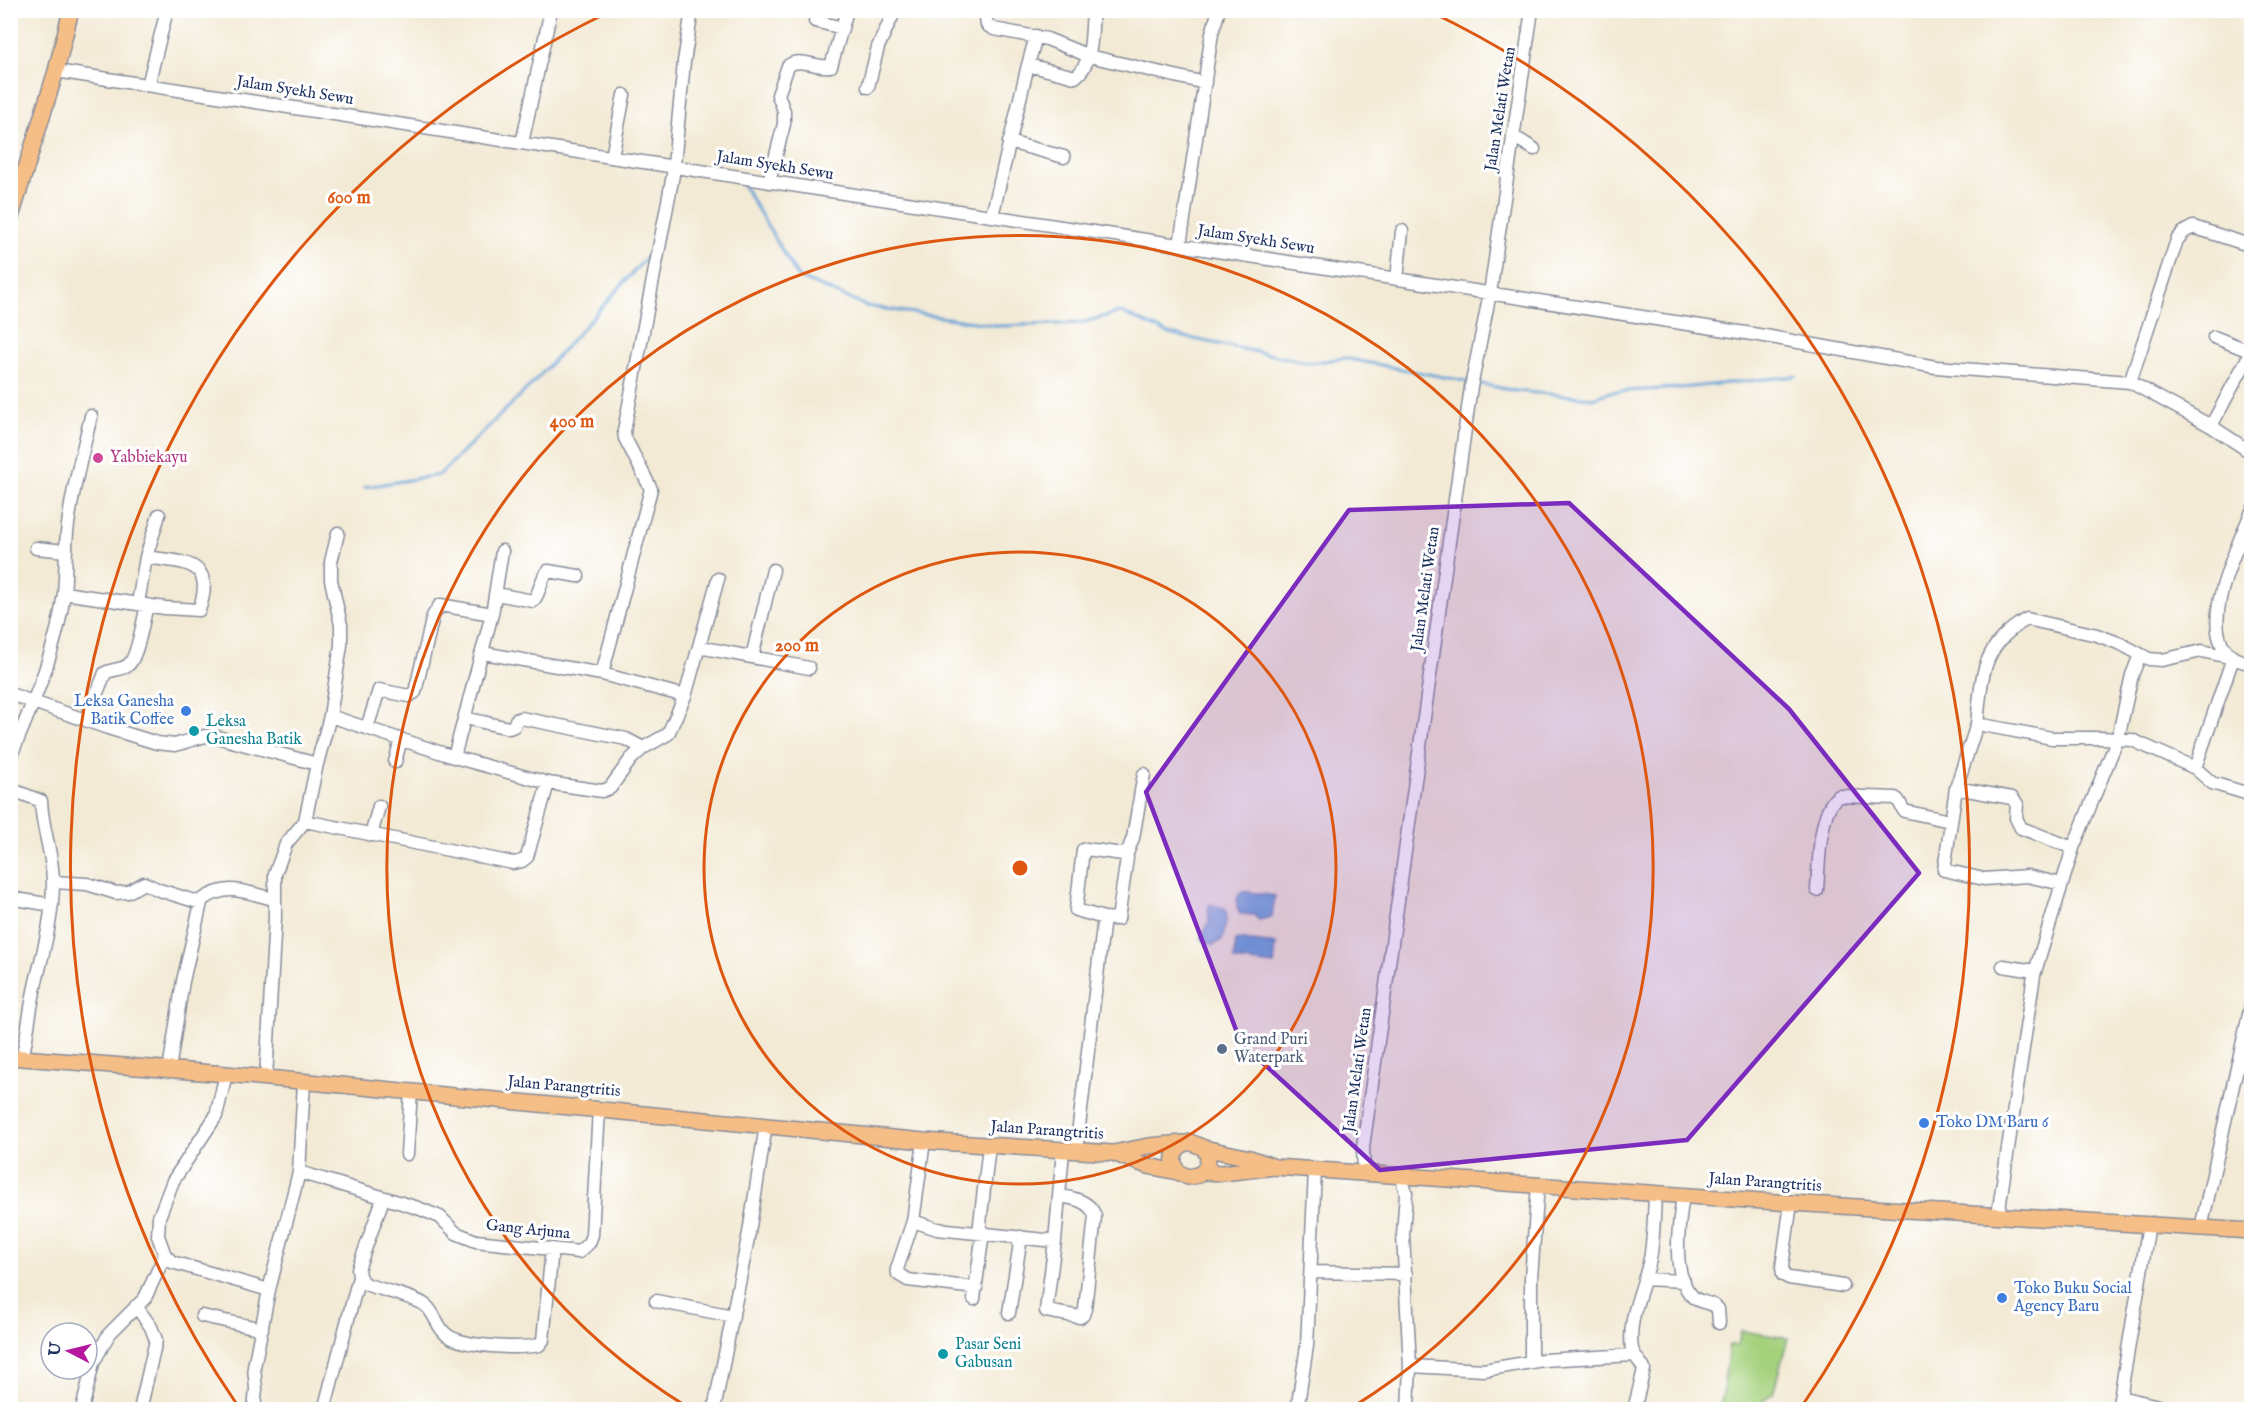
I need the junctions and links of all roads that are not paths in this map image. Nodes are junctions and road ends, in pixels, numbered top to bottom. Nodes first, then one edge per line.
1 (71, 10) edge
2 (551, 10) edge
3 (692, 10) edge
4 (847, 10) edge
5 (896, 10) edge
6 (985, 10) edge
7 (1094, 10) edge
8 (1219, 10) edge
9 (1532, 10) edge
10 (166, 15) dead end
11 (815, 21) dead end
12 (842, 28) junction
13 (1036, 36) junction
14 (1089, 56) junction
15 (1028, 65) junction
16 (56, 71) junction
17 (1205, 83) junction
18 (148, 85) junction
19 (868, 87) dead end
20 (624, 95) dead end
21 (1513, 136) junction
22 (1009, 142) junction
23 (522, 143) junction
24 (1534, 149) dead end
25 (612, 157) junction
26 (1064, 157) dead end
27 (673, 170) junction
28 (769, 182) junction
29 (992, 216) junction
30 (10, 220) edge
31 (1402, 231) dead end
32 (1180, 246) junction
33 (2252, 246) edge
34 (1398, 279) junction
35 (1490, 293) junction
36 (2214, 338) dead end
37 (2251, 352) edge
38 (2130, 382) junction
39 (91, 416) dead end
40 (2211, 426) junction
41 (2252, 453) edge
42 (2252, 511) edge
43 (159, 515) dead end
44 (338, 533) dead end
45 (36, 548) dead end
46 (66, 551) junction
47 (502, 551) dead end
48 (146, 557) junction
49 (772, 570) dead end
50 (578, 576) dead end
51 (718, 579) dead end
52 (64, 593) junction
53 (496, 594) junction
54 (142, 604) junction
55 (492, 614) junction
56 (699, 647) junction
57 (483, 653) junction
58 (2140, 655) junction
59 (752, 657) junction
60 (2233, 658) junction
61 (2252, 664) edge
62 (810, 668) dead end
63 (603, 674) junction
64 (10, 694) edge
65 (685, 696) junction
66 (33, 703) junction
67 (330, 716) junction
68 (465, 718) junction
69 (86, 720) junction
70 (1977, 724) junction
71 (368, 728) junction
72 (2118, 738) junction
73 (401, 739) junction
74 (643, 748) junction
75 (454, 757) junction
76 (10, 758) edge
77 (395, 762) dead end
78 (317, 764) junction
79 (2195, 768) junction
80 (1144, 774) dead end
81 (548, 783) junction
82 (1956, 788) junction
83 (10, 789) edge
84 (2252, 795) edge
85 (379, 806) dead end
86 (1950, 820) junction
87 (306, 821) junction
88 (371, 835) junction
89 (2073, 848) junction
90 (1126, 856) junction
91 (53, 882) junction
92 (2062, 884) junction
93 (1817, 890) dead end
94 (10, 898) edge
95 (274, 899) junction
96 (200, 902) junction
97 (51, 905) junction
98 (1104, 918) junction
99 (2003, 966) dead end
100 (2035, 971) junction
101 (2252, 1001) edge
102 (16, 1058) edge
103 (169, 1070) junction
104 (226, 1074) junction
105 (266, 1078) junction
106 (304, 1082) junction
107 (411, 1091) junction
108 (599, 1109) junction
109 (766, 1125) junction
110 (924, 1141) junction
111 (1183, 1143) junction
112 (989, 1146) junction
113 (1204, 1148) junction
114 (1070, 1151) junction
115 (407, 1154) dead end
116 (1113, 1154) junction
117 (1275, 1167) junction
118 (1315, 1170) junction
119 (299, 1172) junction
120 (1178, 1172) junction
121 (1204, 1172) junction
122 (1364, 1173) junction
123 (1401, 1176) junction
124 (1538, 1185) junction
125 (1655, 1194) junction
126 (1683, 1195) junction
127 (1059, 1196) junction
128 (383, 1199) junction
129 (1791, 1203) junction
130 (1998, 1215) junction
131 (913, 1221) junction
132 (2149, 1224) junction
133 (2201, 1228) junction
134 (2252, 1231) edge
135 (981, 1232) junction
136 (1021, 1237) junction
137 (1055, 1241) junction
138 (552, 1249) junction
139 (165, 1255) junction
140 (1311, 1272) junction
141 (1406, 1274) junction
142 (359, 1277) junction
143 (1644, 1279) junction
144 (1684, 1281) junction
145 (1843, 1286) dead end
146 (269, 1290) junction
147 (656, 1302) dead end
148 (136, 1306) junction
149 (1009, 1313) dead end
150 (202, 1316) dead end
151 (733, 1316) junction
152 (1719, 1323) dead end
153 (262, 1329) junction
154 (1634, 1355) junction
155 (1531, 1362) junction
156 (1410, 1366) junction
157 (2119, 1403) edge
158 (82, 1410) edge
159 (140, 1410) edge
160 (254, 1410) edge
161 (324, 1410) edge
162 (714, 1410) edge
163 (1297, 1410) edge
164 (1408, 1410) edge
165 (1634, 1410) edge
166 (2176, 1410) edge

1 - 16 main road
2 - 23 street
3 - 27 street
4 - 12 street
5 - 19 street
6 - 13 street
7 - 14 street
8 - 17 street
9 - 21 street, Jalan Melati Wetan
10 - 18 street
11 - 12 street
12 - 28 street
13 - 14 street
13 - 15 street
14 - 15 street
14 - 17 street
15 - 22 street
16 - 18 street, Jalam Syekh Sewu
16 - 30 main road
17 - 32 street
18 - 23 street, Jalam Syekh Sewu
20 - 25 street
21 - 24 street
21 - 35 street, Jalan Melati Wetan
22 - 26 street
22 - 29 street
23 - 25 street, Jalam Syekh Sewu
25 - 27 street, Jalam Syekh Sewu
27 - 28 street, Jalam Syekh Sewu
27 - 63 street
28 - 29 street, Jalam Syekh Sewu
29 - 32 street, Jalam Syekh Sewu
31 - 34 street
32 - 34 street, Jalam Syekh Sewu
33 - 38 street
34 - 35 street, Jalam Syekh Sewu
35 - 38 street, Jalam Syekh Sewu
35 - 122 street, Jalan Melati Wetan
36 - 37 street
37 - 40 street
38 - 40 street
39 - 46 street
40 - 41 street
42 - 60 street
43 - 48 street
44 - 67 street
45 - 46 street
46 - 52 street
47 - 53 street
48 - 54 street
48 - 54 street
49 - 59 street
50 - 53 street
51 - 56 street
52 - 54 street
52 - 66 street
53 - 55 street
54 - 69 street
55 - 57 street
55 - 71 street
56 - 59 street
56 - 65 street
57 - 63 street
57 - 68 street
58 - 60 street
58 - 70 street
58 - 72 street
59 - 62 street
60 - 61 street
60 - 79 street
63 - 65 street
64 - 66 street
65 - 74 street
66 - 69 street
66 - 76 street
67 - 71 street
67 - 78 street
68 - 74 street
68 - 75 street
69 - 78 street
70 - 72 street
70 - 82 street
71 - 73 street
72 - 79 street
72 - 89 street
73 - 75 street
73 - 77 street
74 - 81 street
75 - 81 street
78 - 87 street
79 - 84 street
80 - 90 street
81 - 88 street
82 - 86 street
82 - 89 street
83 - 91 street
85 - 88 street
86 - 92 street
86 - 93 street
87 - 88 street
87 - 95 street
89 - 92 street
90 - 98 street
90 - 98 street
91 - 96 street
91 - 97 street
92 - 100 street
94 - 97 street
95 - 96 street
95 - 105 street
96 - 103 street
97 - 102 street
98 - 114 street
99 - 100 street
100 - 130 street
101 - 133 street
102 - 103 main road, Jalan Parangtritis
103 - 104 main road, Jalan Parangtritis
104 - 105 main road, Jalan Parangtritis
104 - 139 street
105 - 106 main road, Jalan Parangtritis
106 - 107 main road, Jalan Parangtritis
106 - 119 street
107 - 108 main road, Jalan Parangtritis
107 - 115 street
108 - 109 main road, Jalan Parangtritis
108 - 138 street, Gang Arjuna
109 - 110 main road, Jalan Parangtritis
109 - 151 street
110 - 112 main road, Jalan Parangtritis
110 - 131 street
111 - 113 main road
111 - 116 main road, Jalan Parangtritis
111 - 120 main road
112 - 114 main road, Jalan Parangtritis
112 - 135 street
113 - 117 main road, Jalan Parangtritis
113 - 121 main road
114 - 116 main road, Jalan Parangtritis
114 - 127 street
116 - 120 main road, Jalan Parangtritis
117 - 118 main road, Jalan Parangtritis
117 - 121 main road, Jalan Parangtritis
118 - 122 main road, Jalan Parangtritis
118 - 140 street
119 - 128 street, Gang Arjuna
119 - 146 street
120 - 121 main road
122 - 123 main road, Jalan Parangtritis
123 - 124 main road, Jalan Parangtritis
123 - 141 street
124 - 125 main road, Jalan Parangtritis
124 - 155 street
125 - 126 main road, Jalan Parangtritis
125 - 143 street
126 - 129 main road, Jalan Parangtritis
126 - 144 street
127 - 137 street
127 - 137 street
128 - 138 street, Gang Arjuna
128 - 142 street
129 - 130 main road, Jalan Parangtritis
129 - 145 street
130 - 132 main road, Jalan Parangtritis
131 - 135 street
131 - 135 street
132 - 133 main road, Jalan Parangtritis
132 - 157 street
133 - 134 main road, Jalan Parangtritis
135 - 136 street
136 - 137 street
136 - 149 street
138 - 142 street
139 - 146 street
139 - 148 street
140 - 141 street
140 - 163 street
141 - 156 street
142 - 161 street
143 - 144 street
143 - 154 street
144 - 152 street
146 - 153 street
147 - 151 street
148 - 158 street
148 - 159 street
150 - 153 street
151 - 162 street
153 - 160 street
154 - 155 street
154 - 165 street
155 - 156 street
156 - 164 street
157 - 166 street

